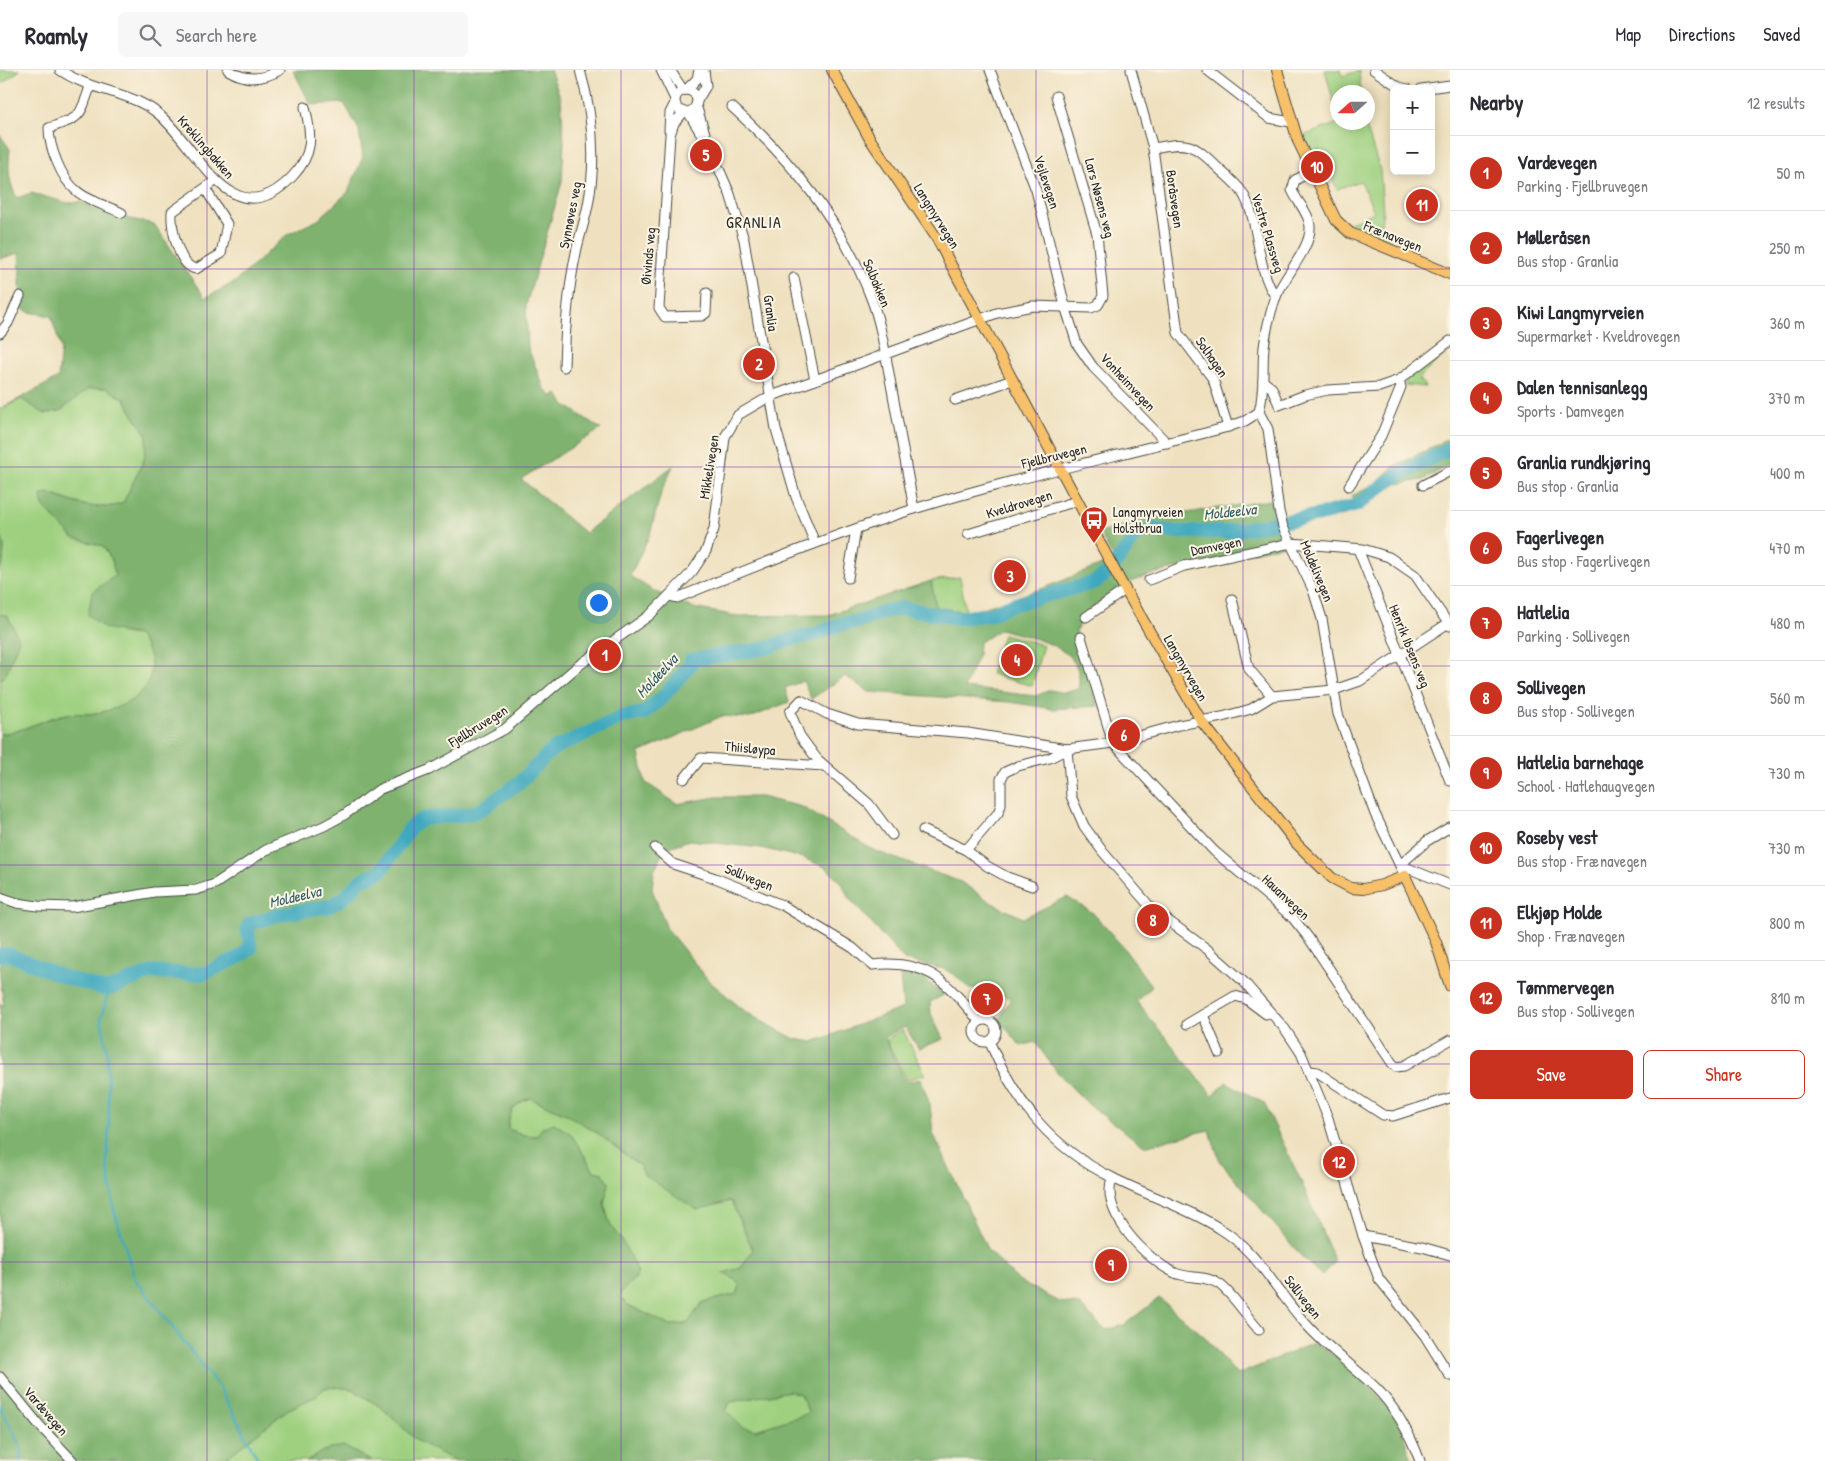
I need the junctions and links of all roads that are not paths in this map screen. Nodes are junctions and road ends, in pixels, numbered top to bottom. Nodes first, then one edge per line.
1 (60, 70) edge
2 (228, 70) edge
3 (280, 70) edge
4 (580, 70) edge
5 (661, 70) edge
6 (670, 70) edge
7 (699, 70) edge
8 (704, 70) edge
9 (832, 70) edge
10 (990, 70) edge
11 (1132, 70) edge
12 (1207, 70) edge
13 (1277, 70) edge
14 (1374, 70) edge
15 (1395, 85) edge
16 (1450, 85) edge
17 (90, 87) junction
18 (1435, 87) edge
19 (685, 90) junction
20 (1056, 96) dead end
21 (675, 101) junction
22 (696, 103) junction
23 (305, 107) dead end
24 (732, 107) dead end
25 (686, 112) junction
26 (1291, 122) junction
27 (670, 135) junction
28 (709, 146) junction
29 (1153, 148) junction
30 (1311, 172) junction
31 (215, 182) junction
32 (206, 190) junction
33 (122, 213) dead end
34 (1426, 265) junction
35 (1450, 266) edge
36 (1450, 274) edge
37 (794, 278) dead end
38 (707, 293) dead end
39 (20, 296) dead end
40 (1276, 297) junction
41 (1065, 306) junction
42 (980, 319) junction
43 (0, 333) edge
44 (1178, 334) joint
45 (1450, 341) edge
46 (885, 354) junction
47 (564, 366) dead end
48 (816, 380) junction
49 (1012, 380) junction
50 (1399, 380) junction
51 (1263, 381) junction
52 (769, 397) junction
53 (955, 400) dead end
54 (1258, 412) junction
55 (1228, 427) junction
56 (1167, 443) junction
57 (1060, 468) junction
58 (1450, 471) edge
59 (1423, 485) dead end
60 (1349, 486) dead end
61 (1077, 501) junction
62 (914, 510) junction
63 (856, 529) junction
64 (968, 534) dead end
65 (815, 543) junction
66 (1290, 543) junction
67 (1358, 549) junction
68 (848, 578) dead end
69 (1149, 580) dead end
70 (1124, 587) junction
71 (669, 596) junction
72 (1232, 599) dead end
73 (1086, 617) dead end
74 (1450, 624) edge
75 (1081, 637) dead end
76 (1399, 656) junction
77 (1334, 690) junction
78 (1272, 696) junction
79 (1202, 722) junction
80 (1113, 743) junction
81 (1068, 749) junction
82 (824, 766) junction
83 (684, 779) dead end
84 (1450, 781) edge
85 (1450, 827) edge
86 (923, 830) dead end
87 (892, 835) dead end
88 (655, 848) dead end
89 (966, 850) junction
90 (1400, 865) junction
91 (1405, 876) junction
92 (1450, 885) edge
93 (1032, 886) dead end
94 (0, 897) edge
95 (1450, 986) edge
96 (1271, 1014) junction
97 (1204, 1015) junction
98 (979, 1021) junction
99 (1187, 1024) dead end
100 (1450, 1040) edge
101 (989, 1041) junction
102 (1219, 1053) dead end
103 (1310, 1071) junction
104 (1450, 1098) edge
105 (1112, 1178) junction
106 (1363, 1236) junction
107 (1450, 1255) edge
108 (1259, 1330) dead end
109 (0, 1376) edge
110 (1450, 1376) edge
111 (73, 1461) edge
112 (1420, 1461) edge

1 - 17 street, Kreklingbakken
2 - 3 street
4 - 47 street, Synnøves veg
5 - 21 street, Granlia
6 - 19 street, Granlia
7 - 19 street
8 - 22 street
9 - 42 main road, Langmyrvegen
10 - 41 street, Vejlevegen
11 - 29 street, Boråsvegen
12 - 26 street
13 - 26 main road, Frænavegen
14 - 15 street
16 - 18 street
17 - 31 street, Kreklingbakken
17 - 33 street
19 - 21 street
19 - 22 street, Granlia
20 - 41 street, Lars Nøsens veg
21 - 25 street, Granlia
21 - 27 street, Øivinds veg
22 - 25 street
22 - 28 street, Granlia
23 - 31 street, Kreklingbakken
24 - 46 street, Solbakken
25 - 27 street, Øivinds veg
25 - 28 street, Granlia
26 - 30 main road, Frænavegen
27 - 38 street, Øivinds veg
28 - 52 street, Granlia
29 - 40 street, Vestre Plassveg
29 - 44 street, Boråsvegen
30 - 34 main road, Frænavegen
30 - 40 street
31 - 32 street
32 - 32 street
34 - 35 main road, Frænavegen
34 - 36 main road, Frænavegen
37 - 48 street
39 - 43 street
40 - 51 street
41 - 42 street, Mikkelivegen
41 - 56 street, Vonheimvegen
42 - 46 street, Mikkelivegen
42 - 49 main road, Langmyrvegen
44 - 55 street, Solhagen
45 - 50 street
46 - 48 street, Mikkelivegen
46 - 62 street, Solbakken
48 - 52 street, Mikkelivegen
49 - 53 street
49 - 57 main road, Langmyrvegen
50 - 51 street
50 - 60 street
51 - 54 street
52 - 65 street, Granlia
52 - 71 street, Mikkelivegen
54 - 55 street, Fjellbruvegen
54 - 66 street, Moldelivegen
55 - 56 street, Fjellbruvegen
56 - 57 street, Fjellbruvegen
57 - 61 main road, Langmyrvegen
57 - 62 street, Fjellbruvegen
58 - 59 street
61 - 64 street, Kveldrovegen
61 - 70 main road, Langmyrvegen
62 - 63 street, Fjellbruvegen
63 - 65 street, Fjellbruvegen
63 - 68 street
65 - 71 street, Fjellbruvegen
66 - 67 street, Damvegen
66 - 69 street, Damvegen
66 - 77 street, Moldelivegen
67 - 74 street, Damvegen
67 - 76 street, Henrik Ibsens veg
70 - 73 street
70 - 79 main road, Langmyrvegen
71 - 94 street, Fjellbruvegen
72 - 78 street
74 - 76 street
75 - 80 street
76 - 77 street
76 - 84 street, Henrik Ibsens veg
77 - 78 street
77 - 90 street, Moldelivegen
78 - 79 street
79 - 80 street
79 - 91 main road, Langmyrvegen
80 - 81 street
80 - 100 street, Hauanvegen
81 - 82 street
81 - 89 street
81 - 96 street
82 - 83 street, Thiisløypa
82 - 87 street
85 - 90 street
86 - 89 street
88 - 98 street, Sollivegen
89 - 93 street
90 - 91 street, Moldelivegen
90 - 92 street
91 - 95 main road, Moldelivegen
96 - 97 street
96 - 103 street
97 - 99 street
97 - 102 street
98 - 101 street, Sollivegen
98 - 101 street, Sollivegen
101 - 105 street, Sollivegen
103 - 104 street
103 - 106 street
105 - 108 street
105 - 112 street, Sollivegen
106 - 107 street
106 - 110 street
109 - 111 street, Vardevegen

